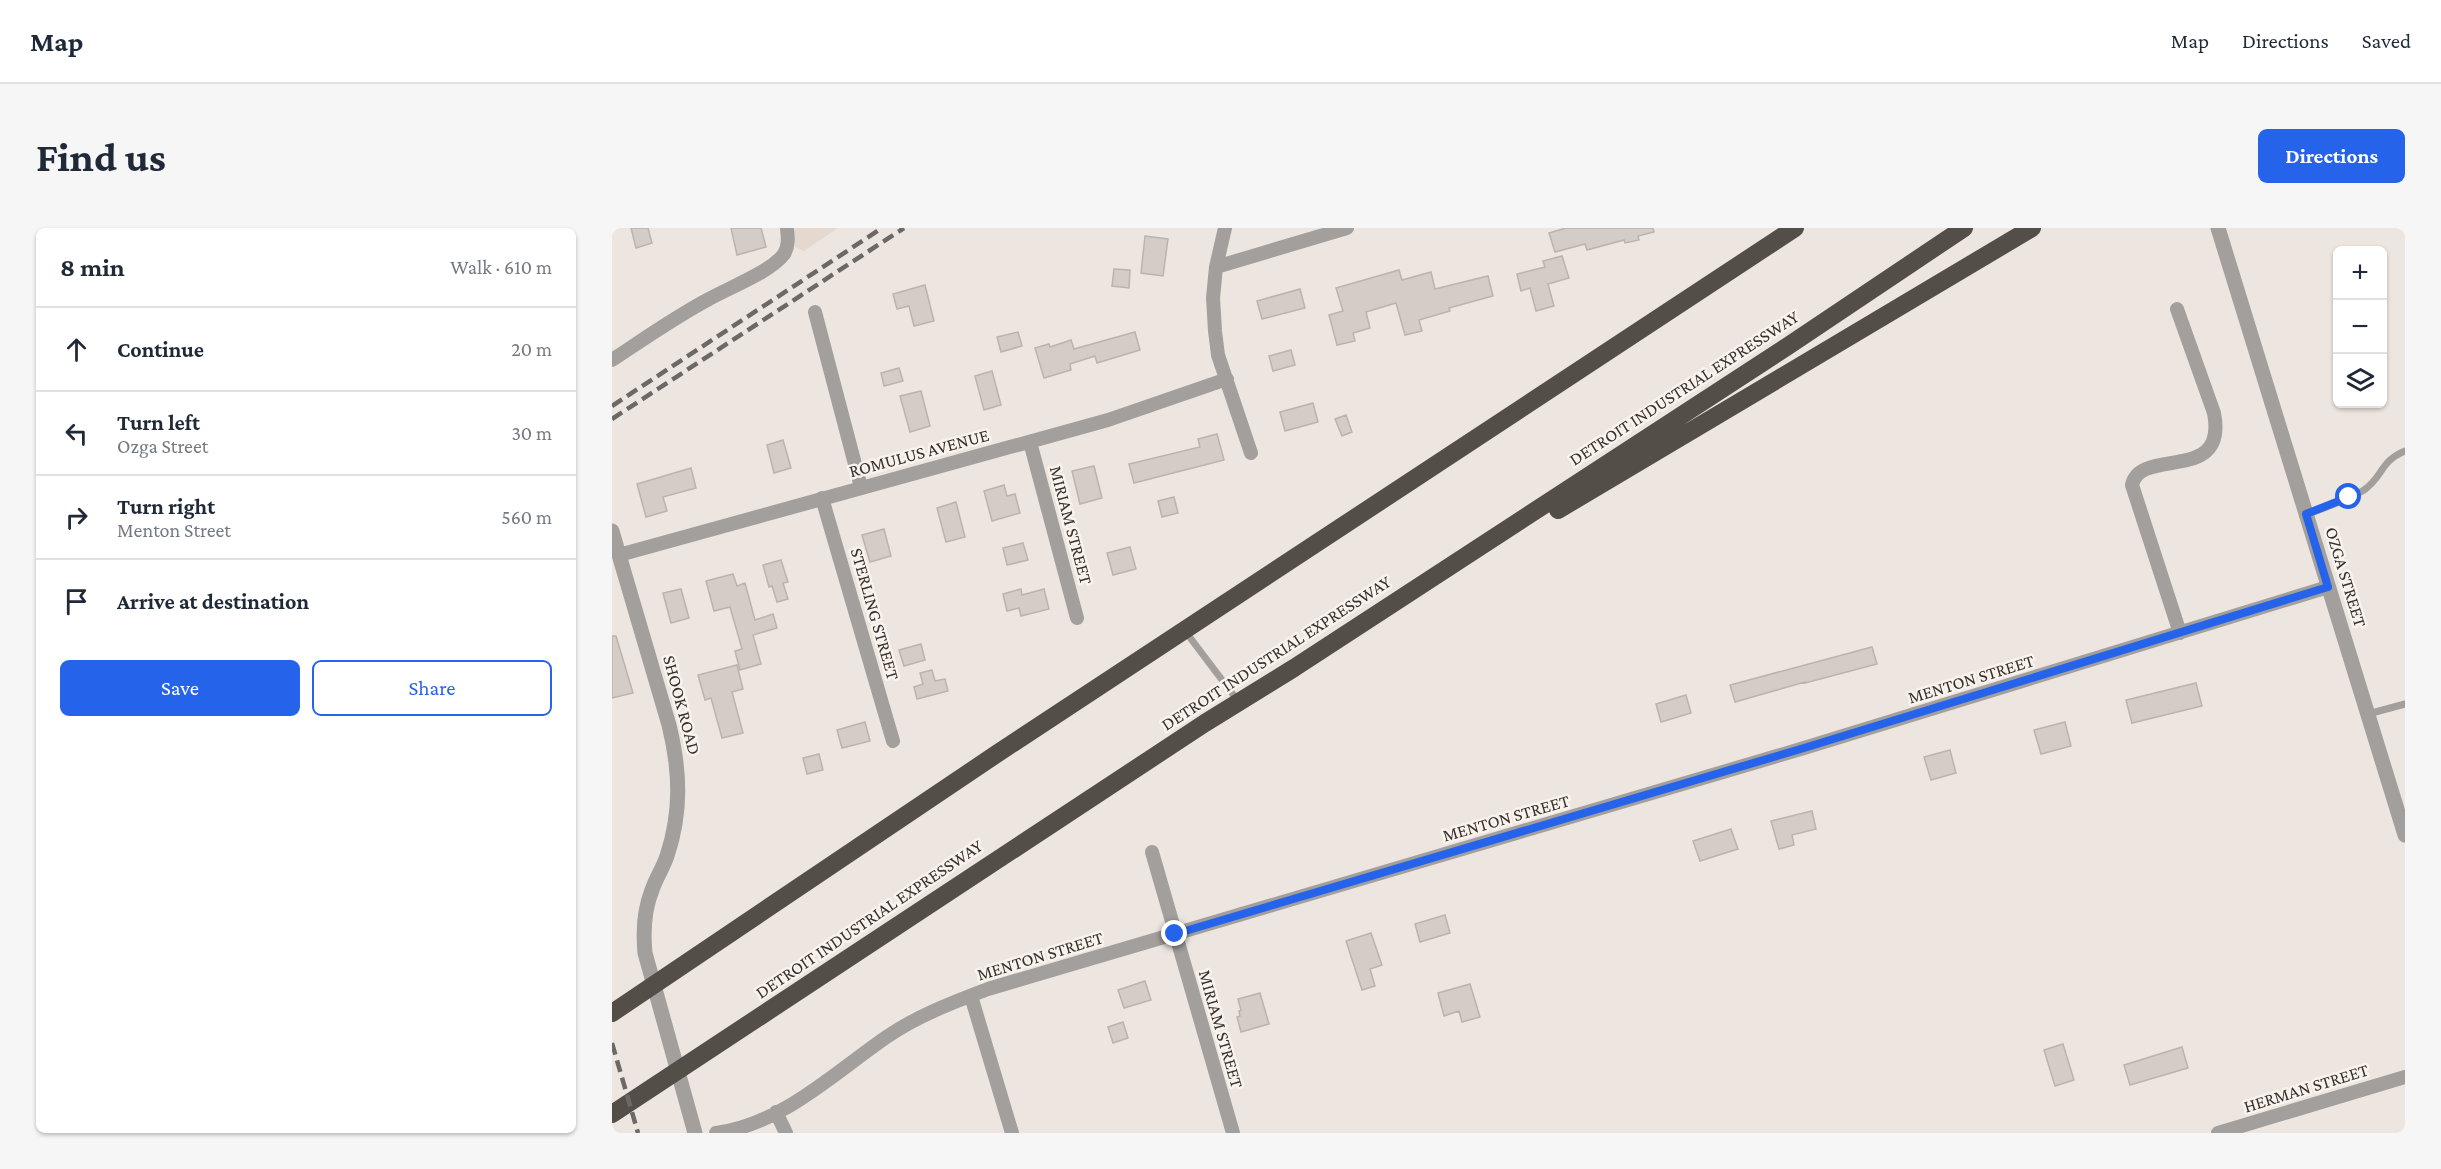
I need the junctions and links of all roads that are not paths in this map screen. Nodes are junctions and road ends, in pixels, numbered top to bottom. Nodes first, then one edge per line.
1 (787, 228) edge
2 (1225, 228) edge
3 (1347, 228) edge
4 (1795, 228) edge
5 (1964, 228) edge
6 (2032, 228) edge
7 (2218, 228) edge
8 (1216, 267) junction
9 (2177, 309) dead end
10 (815, 312) dead end
11 (612, 360) edge
12 (1227, 379) junction
13 (1030, 442) junction
14 (2405, 451) edge
15 (1251, 453) dead end
16 (861, 487) junction
17 (822, 498) junction
18 (2306, 514) junction
19 (612, 531) edge
20 (619, 555) junction
21 (2328, 587) junction
22 (1077, 618) dead end
23 (1184, 631) junction
24 (2180, 633) junction
25 (1294, 668) junction
26 (1238, 701) junction
27 (2405, 704) edge
28 (2368, 714) junction
29 (893, 741) dead end
30 (2405, 835) edge
31 (1152, 852) dead end
32 (1175, 934) junction
33 (971, 996) junction
34 (612, 1013) edge
35 (2405, 1077) edge
36 (776, 1112) junction
37 (612, 1114) edge
38 (695, 1133) edge
39 (716, 1133) edge
40 (786, 1133) edge
41 (1012, 1133) edge
42 (1233, 1133) edge
43 (2218, 1133) edge

1 - 11 street
2 - 8 street
3 - 8 street
4 - 23 highway
5 - 25 highway, DETROIT INDUSTRIAL EXPRESSWAY
6 - 25 highway
7 - 18 street, OZGA STREET
8 - 12 street
9 - 24 street
10 - 16 street
12 - 13 street, ROMULUS AVENUE
12 - 15 street
13 - 16 street, ROMULUS AVENUE
13 - 22 street, MIRIAM STREET
14 - 18 lane
16 - 17 street, ROMULUS AVENUE
17 - 20 street, ROMULUS AVENUE
17 - 29 street, STERLING STREET
18 - 21 street, OZGA STREET
19 - 20 street, SHOOK ROAD
20 - 38 street, SHOOK ROAD
21 - 24 street, MENTON STREET
21 - 28 street, OZGA STREET
23 - 26 lane
23 - 34 highway
24 - 32 street, MENTON STREET
25 - 26 highway, DETROIT INDUSTRIAL EXPRESSWAY
26 - 37 highway, DETROIT INDUSTRIAL EXPRESSWAY
27 - 28 lane
28 - 30 street, OZGA STREET
31 - 32 street, MIRIAM STREET
32 - 33 street, MENTON STREET
32 - 42 street, MIRIAM STREET
33 - 36 street, MENTON STREET
33 - 41 street
35 - 43 street, HERMAN STREET
36 - 39 street, MENTON STREET
36 - 40 street

